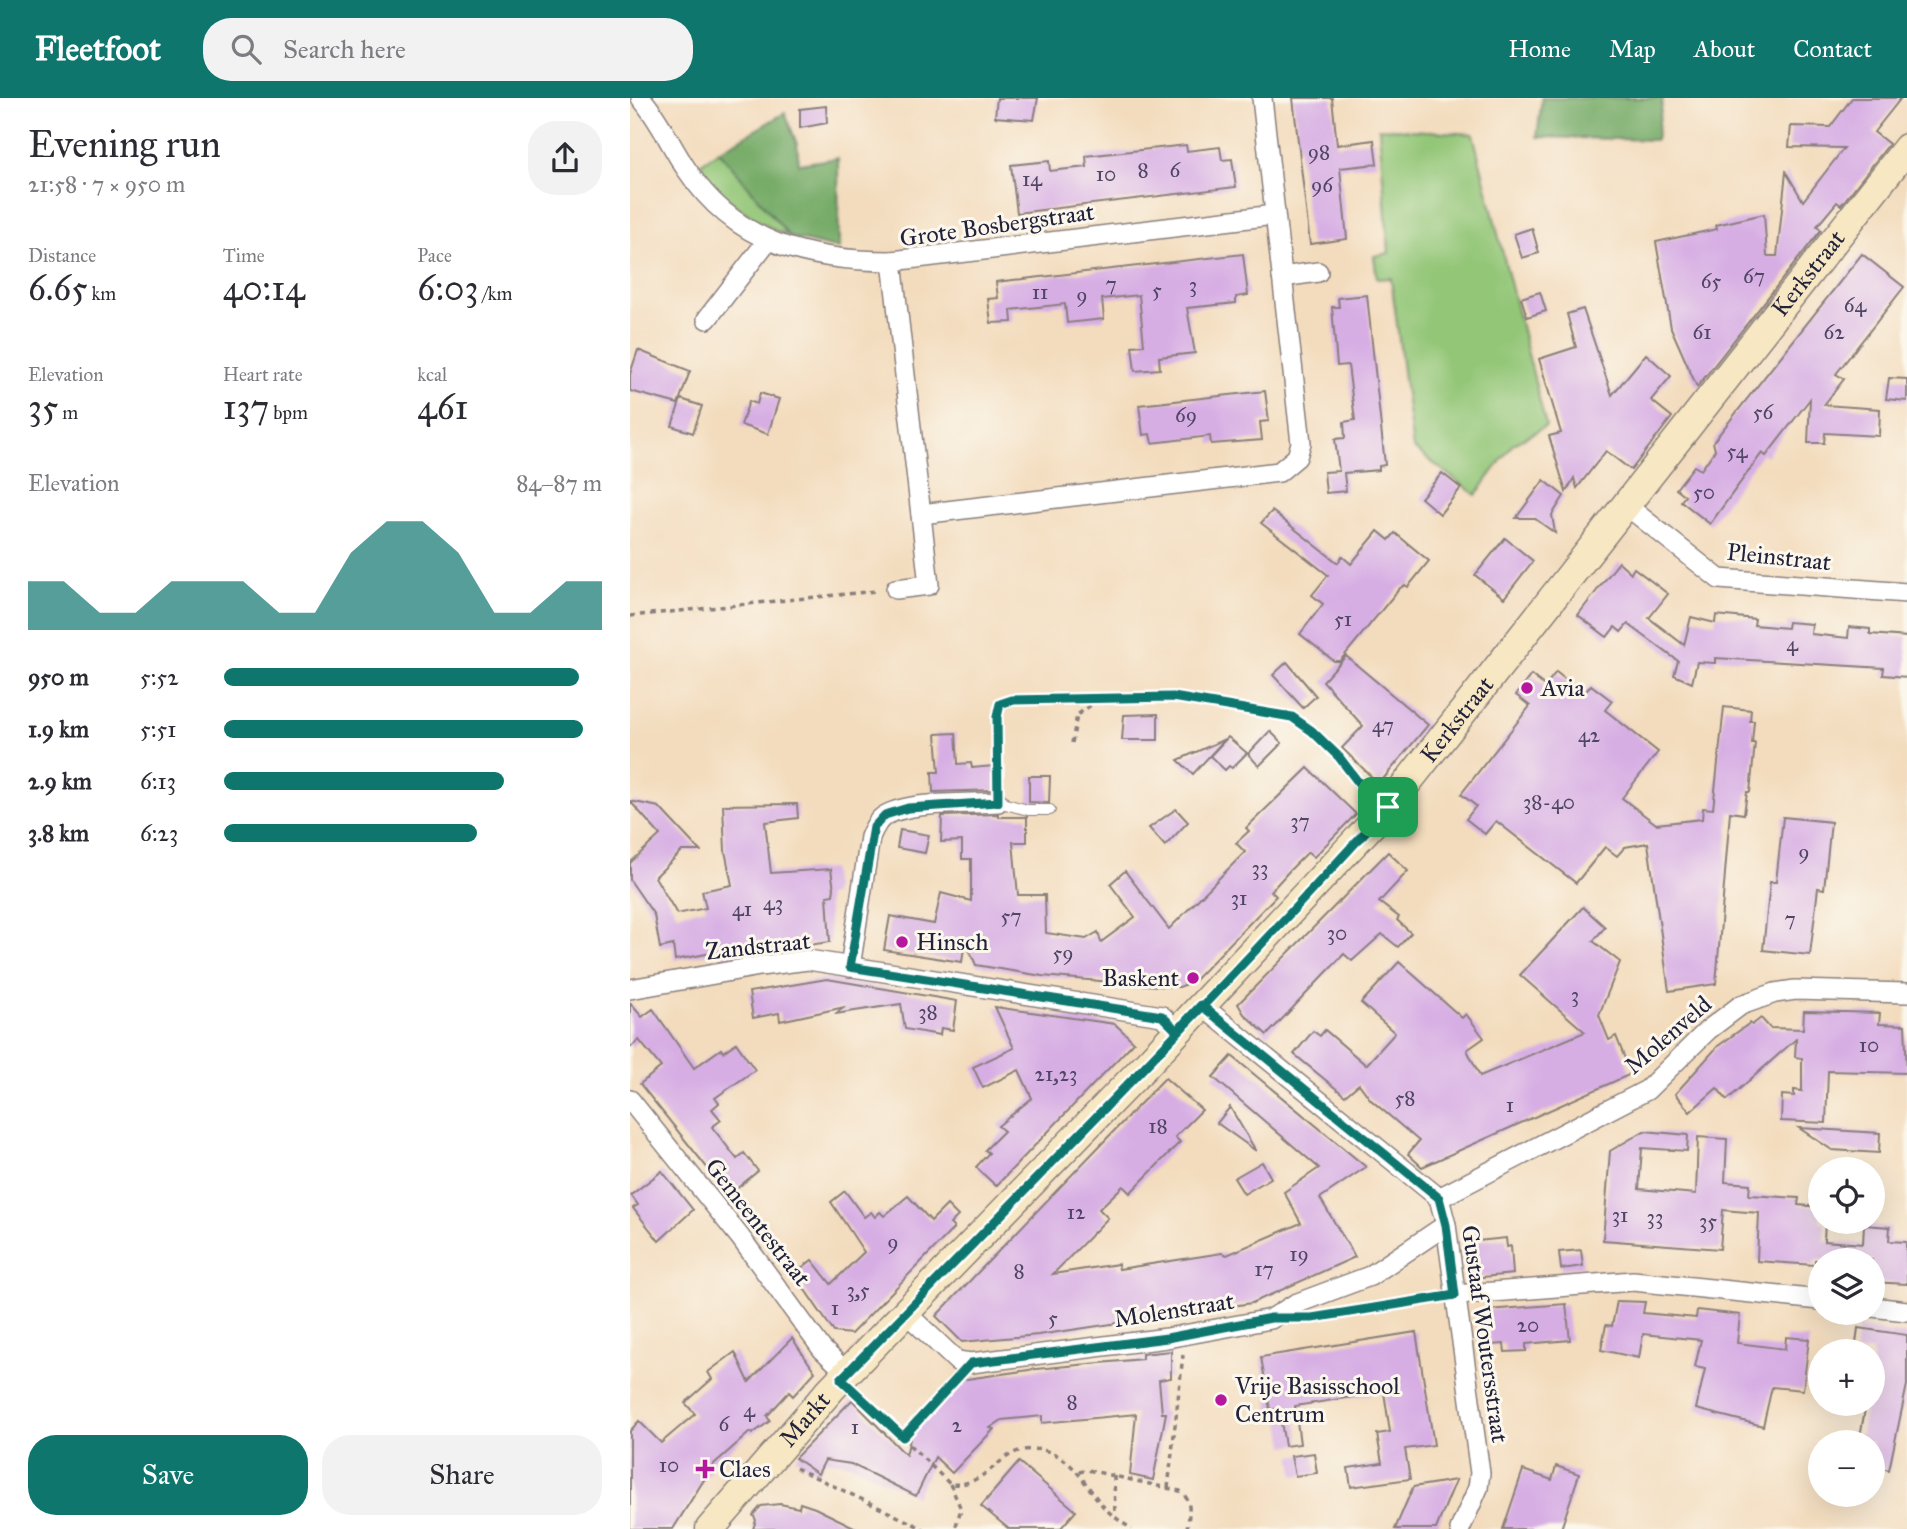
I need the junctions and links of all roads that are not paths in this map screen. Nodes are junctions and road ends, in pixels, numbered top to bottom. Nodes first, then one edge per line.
1 (641, 98) edge
2 (1262, 98) edge
3 (1907, 148) edge
4 (1274, 215) junction
5 (768, 240) junction
6 (892, 261) junction
7 (1318, 272) dead end
8 (1282, 278) junction
9 (707, 319) dead end
10 (1627, 506) junction
11 (921, 514) junction
12 (896, 589) road end
13 (1907, 593) edge
14 (998, 802) joint
15 (1049, 810) dead end
16 (850, 967) junction
17 (630, 989) edge
18 (1907, 993) edge
19 (1201, 1005) junction
20 (1177, 1031) junction
21 (630, 1100) edge
22 (1439, 1198) junction
23 (1446, 1225) junction
24 (1455, 1295) junction
25 (1808, 1299) edge
26 (1885, 1308) edge
27 (1907, 1311) edge
28 (905, 1312) junction
29 (844, 1376) junction
30 (710, 1529) edge
31 (1460, 1529) edge

1 - 5 street
2 - 4 street
3 - 10 main road, Kerkstraat
4 - 6 street, Grote Bosbergstraat
4 - 8 street
5 - 6 street
5 - 9 street
6 - 11 street, Grote Bosbergstraat
7 - 8 street
8 - 11 street
10 - 13 street, Pleinstraat
10 - 19 main road, Kerkstraat
11 - 12 street, Grote Bosbergstraat
14 - 15 lane
14 - 16 street
16 - 17 street, Zandstraat
16 - 20 street, Zandstraat
18 - 22 street, Molenveld
19 - 20 main road, Kerkstraat
19 - 22 street, Gustaaf Woutersstraat
20 - 28 main road, Kerkstraat
21 - 29 street, Gemeentestraat
22 - 23 street, Gustaaf Woutersstraat
23 - 24 street, Gustaaf Woutersstraat
23 - 28 street, Molenstraat
24 - 25 street
24 - 31 street, Gustaaf Woutersstraat
26 - 27 street
28 - 29 main road, Kerkstraat
29 - 30 main road, Markt

